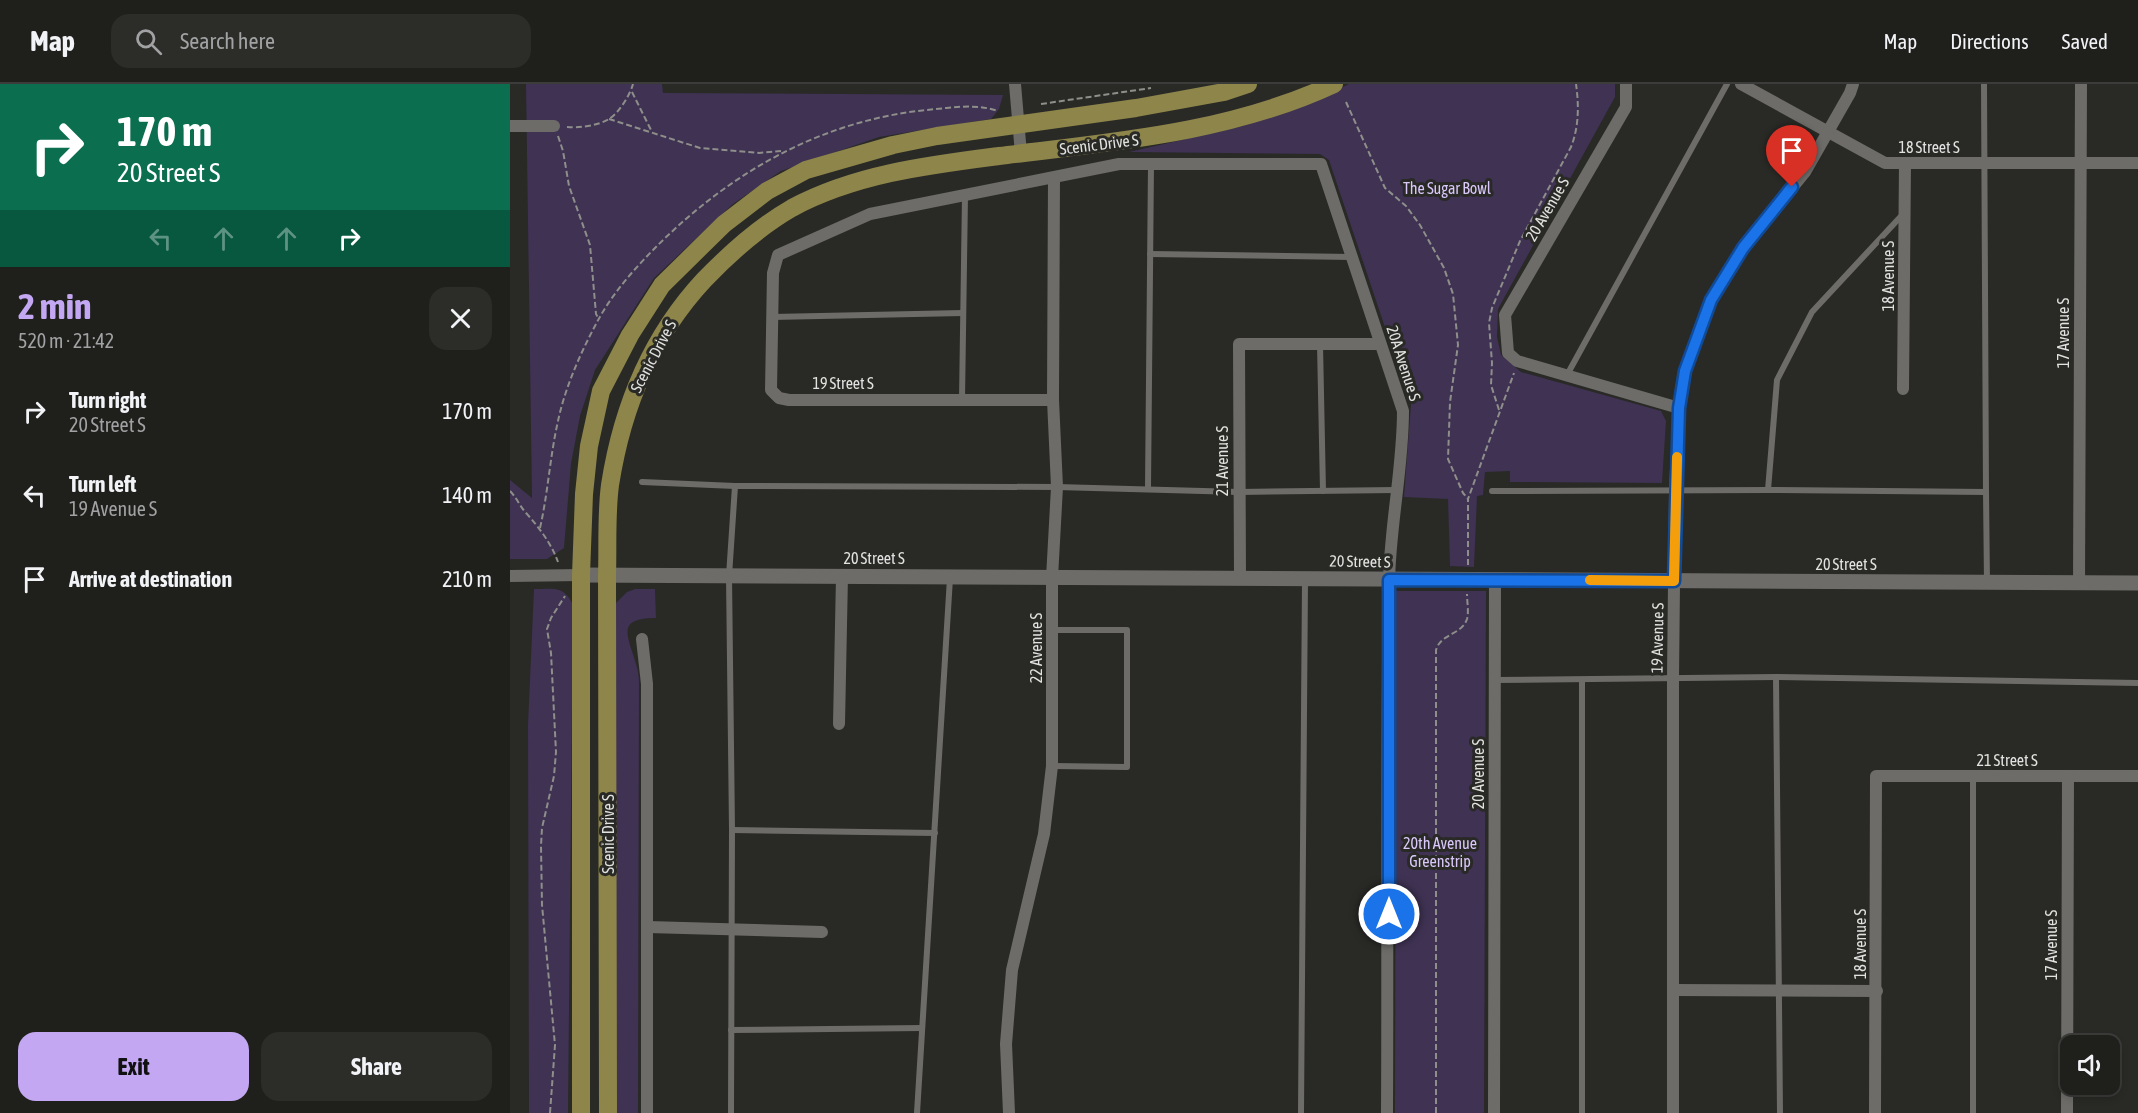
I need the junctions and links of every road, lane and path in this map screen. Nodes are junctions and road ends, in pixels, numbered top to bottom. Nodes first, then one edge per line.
1 (633, 84) edge
2 (1015, 84) edge
3 (1248, 84) edge
4 (1334, 84) edge
5 (1576, 84) edge
6 (1626, 84) edge
7 (1727, 84) edge
8 (1741, 84) edge
9 (1853, 84) edge
10 (1984, 84) edge
11 (2081, 84) edge
12 (631, 90) junction
13 (1346, 102) dead end
14 (609, 119) junction
15 (1019, 125) junction
16 (510, 126) edge
17 (554, 126) junction
18 (652, 132) junction
19 (1827, 133) junction
20 (785, 150) dead end
21 (1021, 154) junction
22 (1985, 163) junction
23 (2080, 163) junction
24 (2138, 163) edge
25 (1151, 164) junction
26 (1322, 164) joint
27 (1905, 164) junction
28 (1053, 178) junction
29 (965, 195) junction
30 (1905, 213) junction
31 (778, 255) joint
32 (1150, 255) junction
33 (1351, 257) junction
34 (963, 313) junction
35 (772, 317) junction
36 (599, 319) dead end
37 (1320, 344) junction
38 (1380, 344) junction
39 (1513, 357) junction
40 (1566, 376) junction
41 (1903, 389) dead end
42 (962, 400) junction
43 (1053, 400) junction
44 (1679, 408) junction
45 (1499, 410) junction
46 (642, 482) dead end
47 (735, 486) junction
48 (1057, 487) junction
49 (1148, 488) junction
50 (1396, 490) junction
51 (1675, 490) junction
52 (1768, 490) junction
53 (510, 491) edge
54 (1323, 491) junction
55 (1492, 491) dead end
56 (1239, 492) junction
57 (1986, 492) junction
58 (1468, 499) junction
59 (1468, 565) dead end
60 (562, 574) junction
61 (581, 575) junction
62 (607, 575) junction
63 (510, 576) edge
64 (729, 576) junction
65 (842, 576) junction
66 (950, 577) junction
67 (1240, 577) junction
68 (1052, 578) junction
69 (1305, 578) junction
70 (1495, 579) junction
71 (1389, 580) junction
72 (1674, 581) junction
73 (1987, 583) junction
74 (2079, 583) junction
75 (2138, 583) edge
76 (1467, 593) dead end
77 (1053, 630) junction
78 (642, 639) dead end
79 (1776, 677) junction
80 (1673, 678) junction
81 (1495, 680) junction
82 (1582, 680) junction
83 (2138, 683) edge
84 (839, 724) dead end
85 (1052, 766) junction
86 (1876, 776) joint
87 (1973, 776) junction
88 (2068, 776) junction
89 (2138, 776) edge
90 (732, 830) junction
91 (935, 833) junction
92 (648, 927) junction
93 (731, 929) junction
94 (822, 932) dead end
95 (1673, 990) junction
96 (1778, 990) junction
97 (1877, 991) junction
98 (922, 1028) junction
99 (731, 1030) junction
100 (549, 1113) edge
101 (581, 1113) edge
102 (608, 1113) edge
103 (647, 1113) edge
104 (731, 1113) edge
105 (917, 1113) edge
106 (1009, 1113) edge
107 (1301, 1113) edge
108 (1387, 1113) edge
109 (1436, 1113) edge
110 (1494, 1113) edge
111 (1582, 1113) edge
112 (1673, 1113) edge
113 (1780, 1113) edge
114 (1875, 1113) edge
115 (1973, 1113) edge
116 (2067, 1113) edge

1 - 12 path
2 - 15 street
3 - 15 main road, Scenic Drive S
4 - 21 main road, Scenic Drive S
5 - 45 path
6 - 39 street, 20 Avenue S
7 - 40 lane
8 - 19 street, 18 Street S
9 - 19 street
10 - 22 lane
11 - 23 street, 17 Avenue S
12 - 14 path
12 - 18 path
13 - 58 path
14 - 17 path
14 - 18 path
15 - 21 street
15 - 61 main road, Scenic Drive S
16 - 17 street
17 - 36 path
18 - 20 path
19 - 27 street, 18 Street S
19 - 44 street, 19 Avenue S
21 - 62 main road, Scenic Drive S
22 - 23 street, 18 Street S
22 - 27 street, 18 Street S
22 - 57 lane
23 - 24 street, 18 Street S
23 - 74 street, 17 Avenue S
25 - 26 street, Scenic Drive S
25 - 28 street, Scenic Drive S
25 - 32 lane
26 - 33 street, 20A Avenue S
27 - 30 street, 18 Avenue S
28 - 29 street, Scenic Drive S
28 - 43 street, 22 Avenue S
29 - 31 street, Scenic Drive S
29 - 34 lane
30 - 41 street, 18 Avenue S
30 - 52 lane
31 - 35 street, 19 Street S
32 - 33 lane
32 - 49 lane
33 - 38 street, 20A Avenue S
34 - 35 lane
34 - 42 lane
35 - 42 street, 19 Street S
37 - 38 street
37 - 54 lane
37 - 56 street, 21 Avenue S
38 - 50 street, 20A Avenue S
39 - 40 street
39 - 45 path
40 - 44 street
42 - 43 street, 19 Street S
43 - 48 street, 22 Avenue S
44 - 51 street, 19 Avenue S
45 - 58 path
46 - 47 lane
47 - 48 lane
47 - 64 lane
48 - 49 lane
48 - 68 street, 22 Avenue S
49 - 56 lane
50 - 54 lane
50 - 71 street, 20A Avenue S
51 - 52 lane
51 - 55 lane
51 - 72 street, 19 Avenue S
52 - 57 lane
53 - 60 path
54 - 56 lane
56 - 67 street, 21 Avenue S
57 - 73 lane
58 - 59 path
60 - 61 street
60 - 63 street
60 - 100 path
61 - 62 street, 20 Street S
61 - 101 main road, Scenic Drive S
62 - 64 street, 20 Street S
62 - 102 main road, Scenic Drive S
64 - 65 street, 20 Street S
64 - 90 lane
65 - 66 street, 20 Street S
65 - 84 street
66 - 68 street, 20 Street S
66 - 91 lane
67 - 68 street, 20 Street S
67 - 69 street, 20 Street S
68 - 77 street, 22 Avenue S
69 - 71 street, 20 Street S
69 - 107 lane
70 - 71 street, 20 Street S
70 - 72 street, 20 Street S
70 - 81 street, 20 Avenue S
71 - 108 street
72 - 73 street, 20 Street S
72 - 80 street, 19 Avenue S
73 - 74 street, 20 Street S
74 - 75 street, 20 Street S
76 - 109 path
77 - 85 street, 22 Avenue S
77 - 85 lane
78 - 92 street
79 - 80 lane
79 - 83 lane
79 - 96 lane
80 - 82 lane
80 - 95 street, 19 Avenue S
81 - 82 lane
81 - 110 street, 20 Avenue S
82 - 111 lane
85 - 106 street, 22 Avenue S
86 - 87 street, 21 Street S
86 - 97 street, 18 Avenue S
87 - 88 street, 21 Street S
87 - 115 lane
88 - 89 street, 21 Street S
88 - 116 street, 17 Avenue S
90 - 91 lane
90 - 93 lane
91 - 98 lane
92 - 93 street
92 - 103 street
93 - 94 street
93 - 99 lane
95 - 96 street
95 - 112 street, 19 Avenue S
96 - 97 street
96 - 113 lane
97 - 114 street, 18 Avenue S
98 - 99 lane
98 - 105 lane
99 - 104 lane

